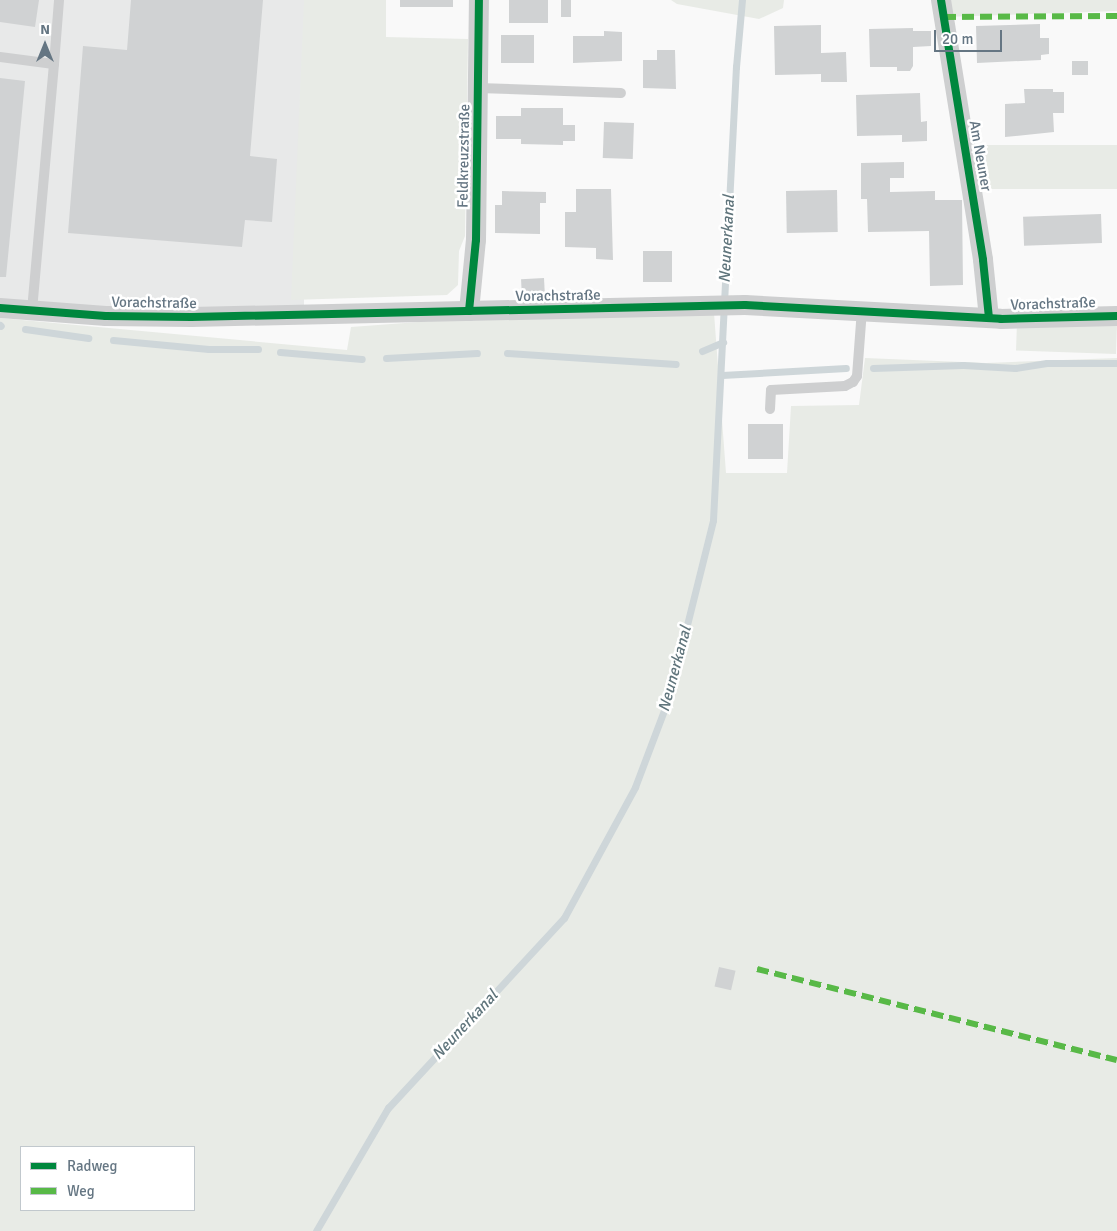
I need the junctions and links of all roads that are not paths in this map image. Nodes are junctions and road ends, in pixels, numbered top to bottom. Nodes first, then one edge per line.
1 (59, 0) edge
2 (479, 0) edge
3 (941, 0) edge
4 (0, 57) edge
5 (54, 64) junction
6 (478, 88) junction
7 (621, 93) dead end
8 (0, 308) edge
9 (862, 309) junction
10 (470, 311) junction
11 (32, 312) junction
12 (1117, 316) edge
13 (989, 318) junction
14 (770, 409) dead end

1 - 5 lane
2 - 6 street, Feldkreuzstraße
3 - 13 street, Am Neuner
4 - 5 lane
5 - 11 lane
6 - 7 lane, Feldkreuzstraße
6 - 10 street, Feldkreuzstraße
8 - 11 street, Vorachstraße
9 - 10 street, Vorachstraße
9 - 13 street, Vorachstraße
9 - 14 lane
10 - 11 street, Vorachstraße
12 - 13 street, Vorachstraße

